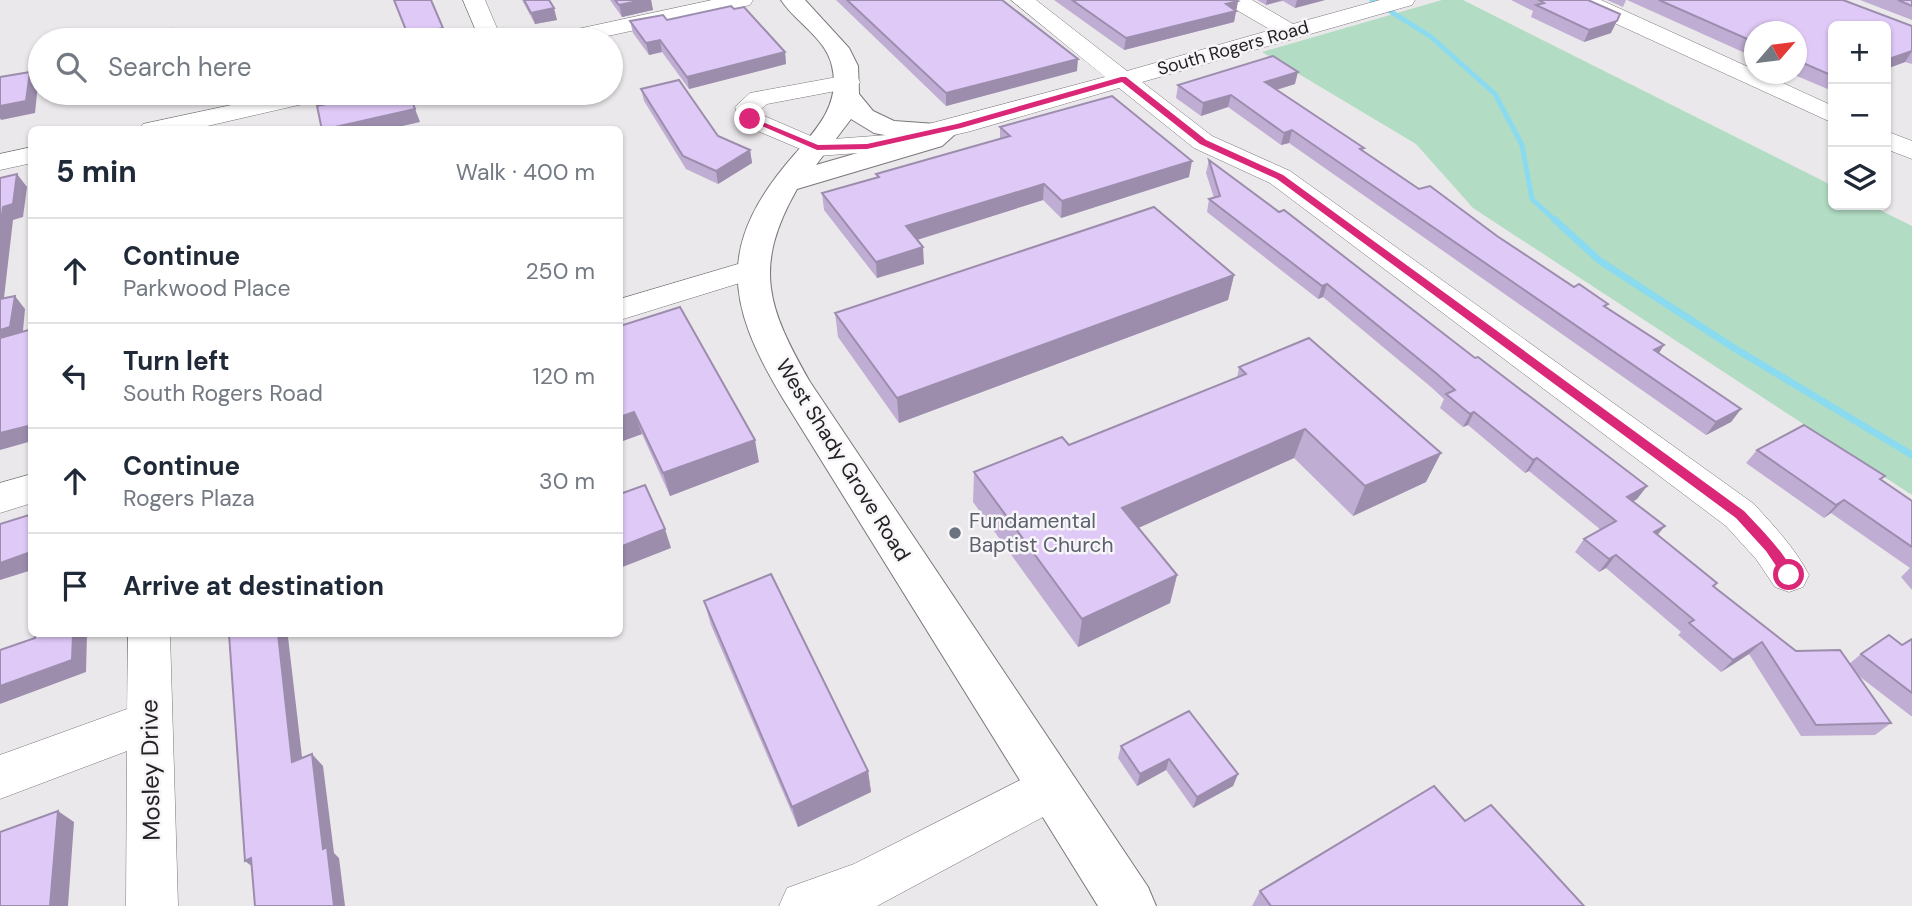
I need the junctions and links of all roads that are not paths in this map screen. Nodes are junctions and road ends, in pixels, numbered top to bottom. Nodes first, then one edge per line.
1 (474, 0) edge
2 (743, 0) edge
3 (792, 0) edge
4 (1022, 0) edge
5 (1236, 0) edge
6 (1583, 0) edge
7 (1402, 1) edge
8 (486, 28) edge
9 (614, 28) edge
10 (1290, 32) junction
11 (1123, 79) junction
12 (847, 89) junction
13 (266, 105) edge
14 (1828, 113) edge
15 (170, 126) edge
16 (942, 130) junction
17 (1891, 141) edge
18 (817, 148) junction
19 (1912, 151) edge
20 (28, 157) edge
21 (0, 162) edge
22 (787, 183) junction
23 (755, 268) junction
24 (623, 309) edge
25 (28, 489) edge
26 (0, 498) edge
27 (1789, 575) dead end
28 (149, 637) edge
29 (148, 722) junction
30 (0, 777) edge
31 (1052, 787) junction
32 (152, 906) edge
33 (805, 906) edge
34 (1129, 906) edge

1 - 8 street
2 - 9 street
3 - 12 main road
4 - 11 street
5 - 10 street
6 - 14 street
7 - 10 street, South Rogers Road
10 - 11 street, South Rogers Road
11 - 16 street, South Rogers Road
11 - 27 street
12 - 16 main road
12 - 18 main road, West Shady Grove Road
12 - 18 street
13 - 15 street
16 - 18 street, South Rogers Road
16 - 22 main road
17 - 19 street
18 - 22 main road, West Shady Grove Road
20 - 21 street
22 - 23 main road, West Shady Grove Road
23 - 24 street
23 - 31 main road, West Shady Grove Road
25 - 26 street
28 - 29 street, Mosley Drive
29 - 30 street
29 - 32 street, Mosley Drive
31 - 33 street
31 - 34 main road, West Shady Grove Road

